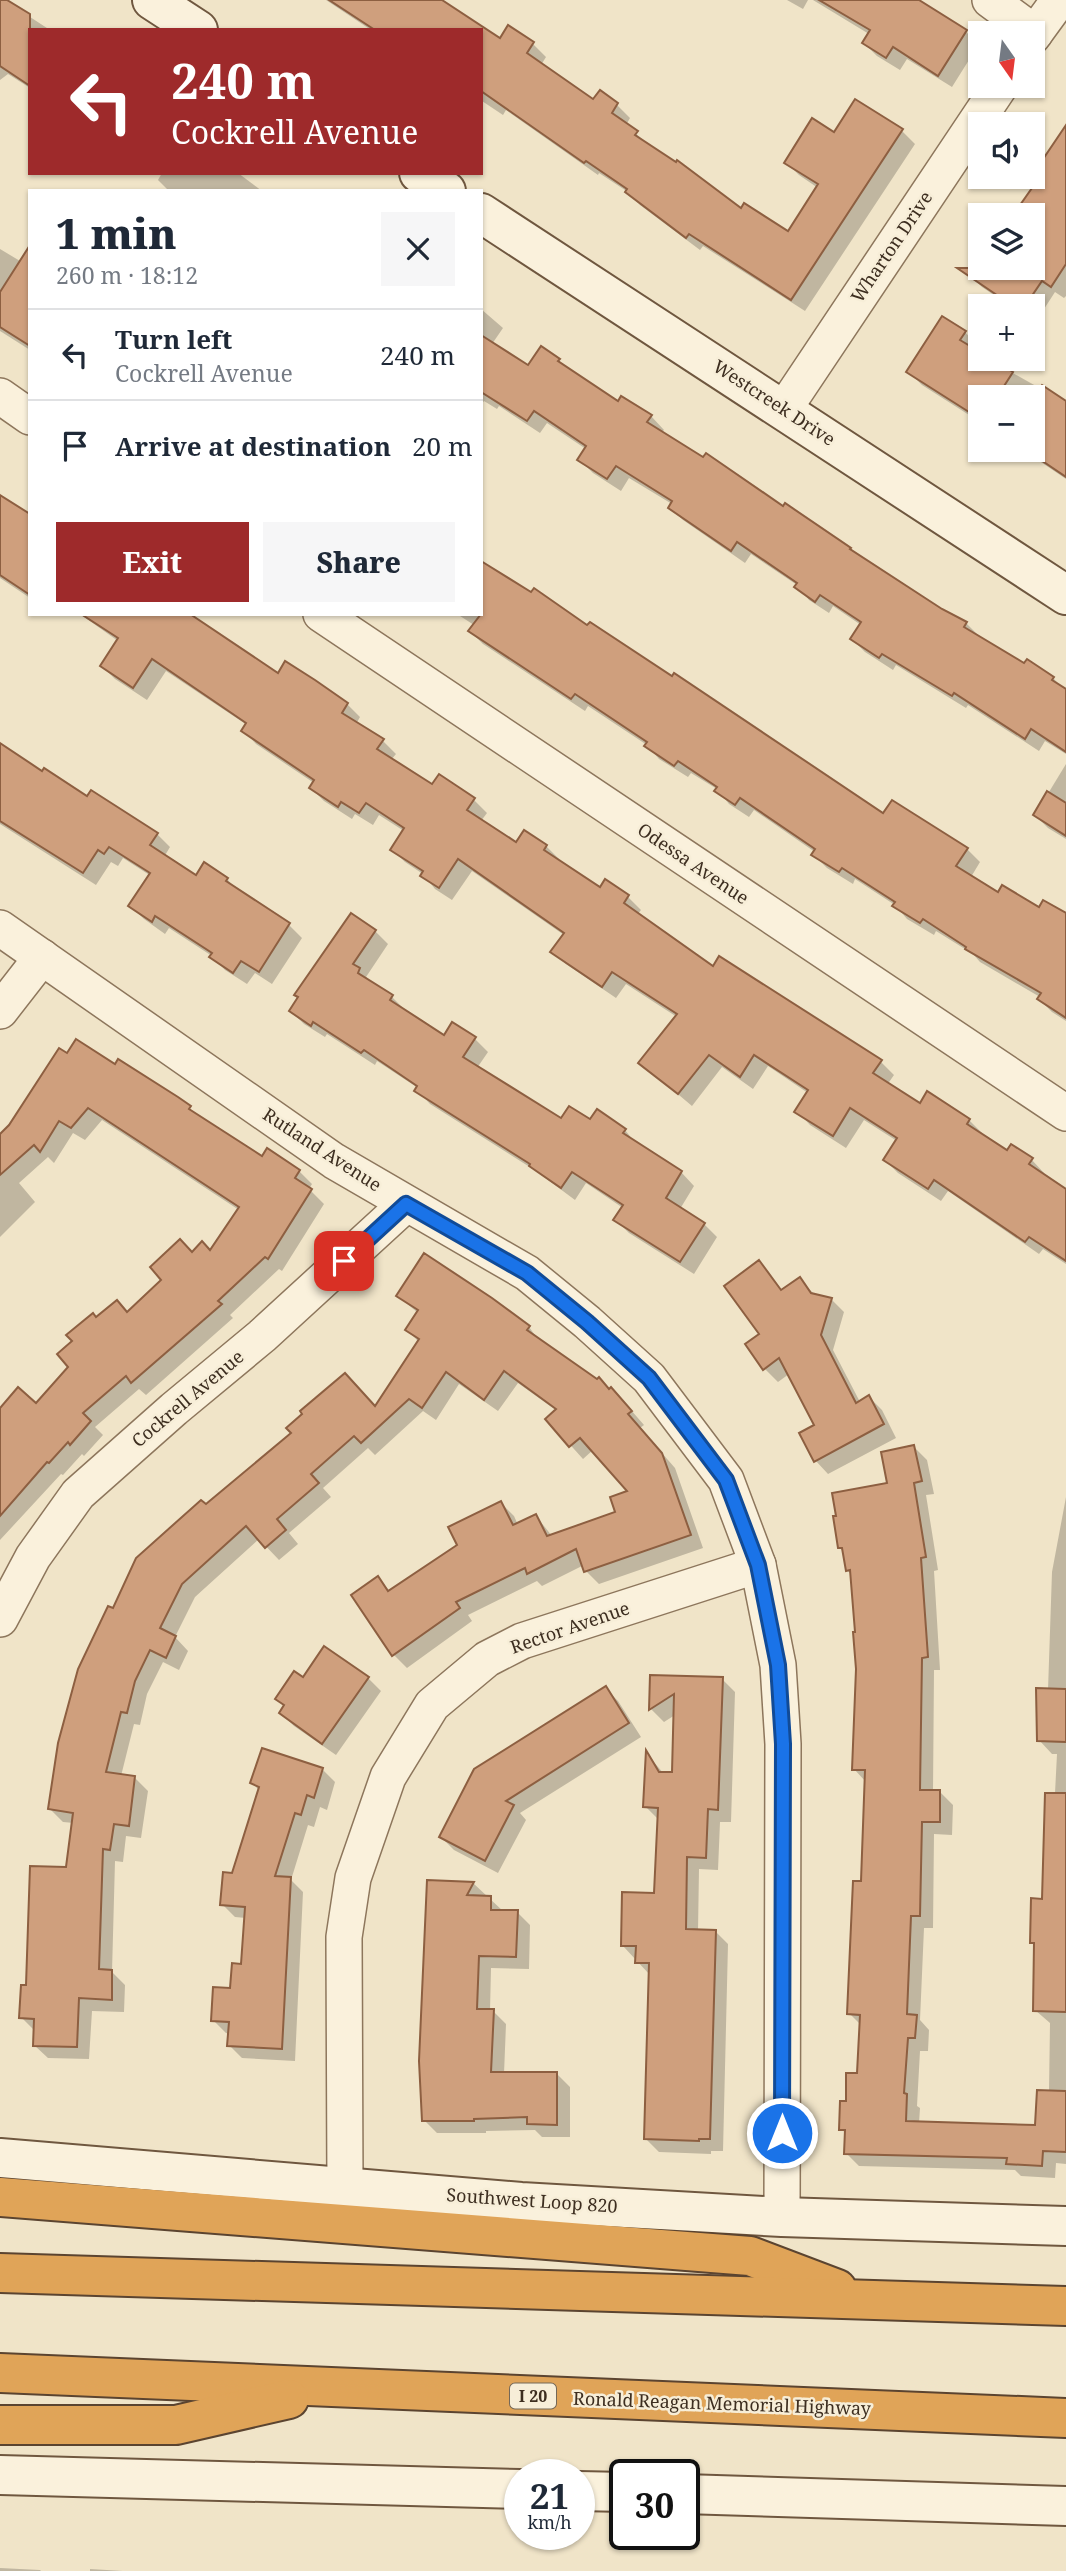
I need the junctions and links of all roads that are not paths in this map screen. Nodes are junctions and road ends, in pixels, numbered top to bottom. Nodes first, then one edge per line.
1 (152, 0) edge
2 (990, 0) edge
3 (1059, 0) edge
4 (1016, 21) edge
5 (1044, 21) edge
6 (195, 28) edge
7 (992, 98) edge
8 (422, 175) edge
9 (443, 189) edge
10 (483, 214) edge
11 (0, 396) edge
12 (784, 409) junction
13 (28, 416) edge
14 (1066, 595) edge
15 (324, 616) edge
16 (0, 928) edge
17 (41, 957) junction
18 (0, 1010) edge
19 (1066, 1113) edge
20 (406, 1204) junction
21 (758, 1565) junction
22 (0, 1619) edge
23 (0, 2158) edge
24 (345, 2186) junction
25 (0, 2197) edge
26 (782, 2217) junction
27 (1066, 2226) edge
28 (0, 2273) edge
29 (865, 2300) junction
30 (1066, 2306) edge
31 (0, 2373) edge
32 (339, 2388) junction
33 (1066, 2418) edge
34 (0, 2425) edge
35 (0, 2475) edge
36 (504, 2489) edge
37 (700, 2494) edge
38 (1066, 2505) edge

1 - 6 main road
2 - 4 street
3 - 5 street
7 - 12 street, Wharton Drive
8 - 9 main road
10 - 12 main road, Westcreek Drive
11 - 13 street
12 - 14 main road, Westcreek Drive
15 - 19 street, Odessa Avenue
16 - 17 street, Rutland Avenue
17 - 18 street
17 - 20 street, Rutland Avenue
20 - 21 street, Rutland Avenue
20 - 22 street, Cockrell Avenue
21 - 24 street, Rector Avenue
21 - 26 street, Rutland Avenue
23 - 24 main road, Southwest Loop 820
24 - 26 main road, Southwest Loop 820
25 - 29 highway
26 - 27 main road, Southwest Loop 820
28 - 29 highway
29 - 30 highway
31 - 32 highway, Ronald Reagan Memorial Highway / I 20
32 - 33 highway, Ronald Reagan Memorial Highway / I 20
32 - 34 highway
35 - 36 main road
37 - 38 main road

